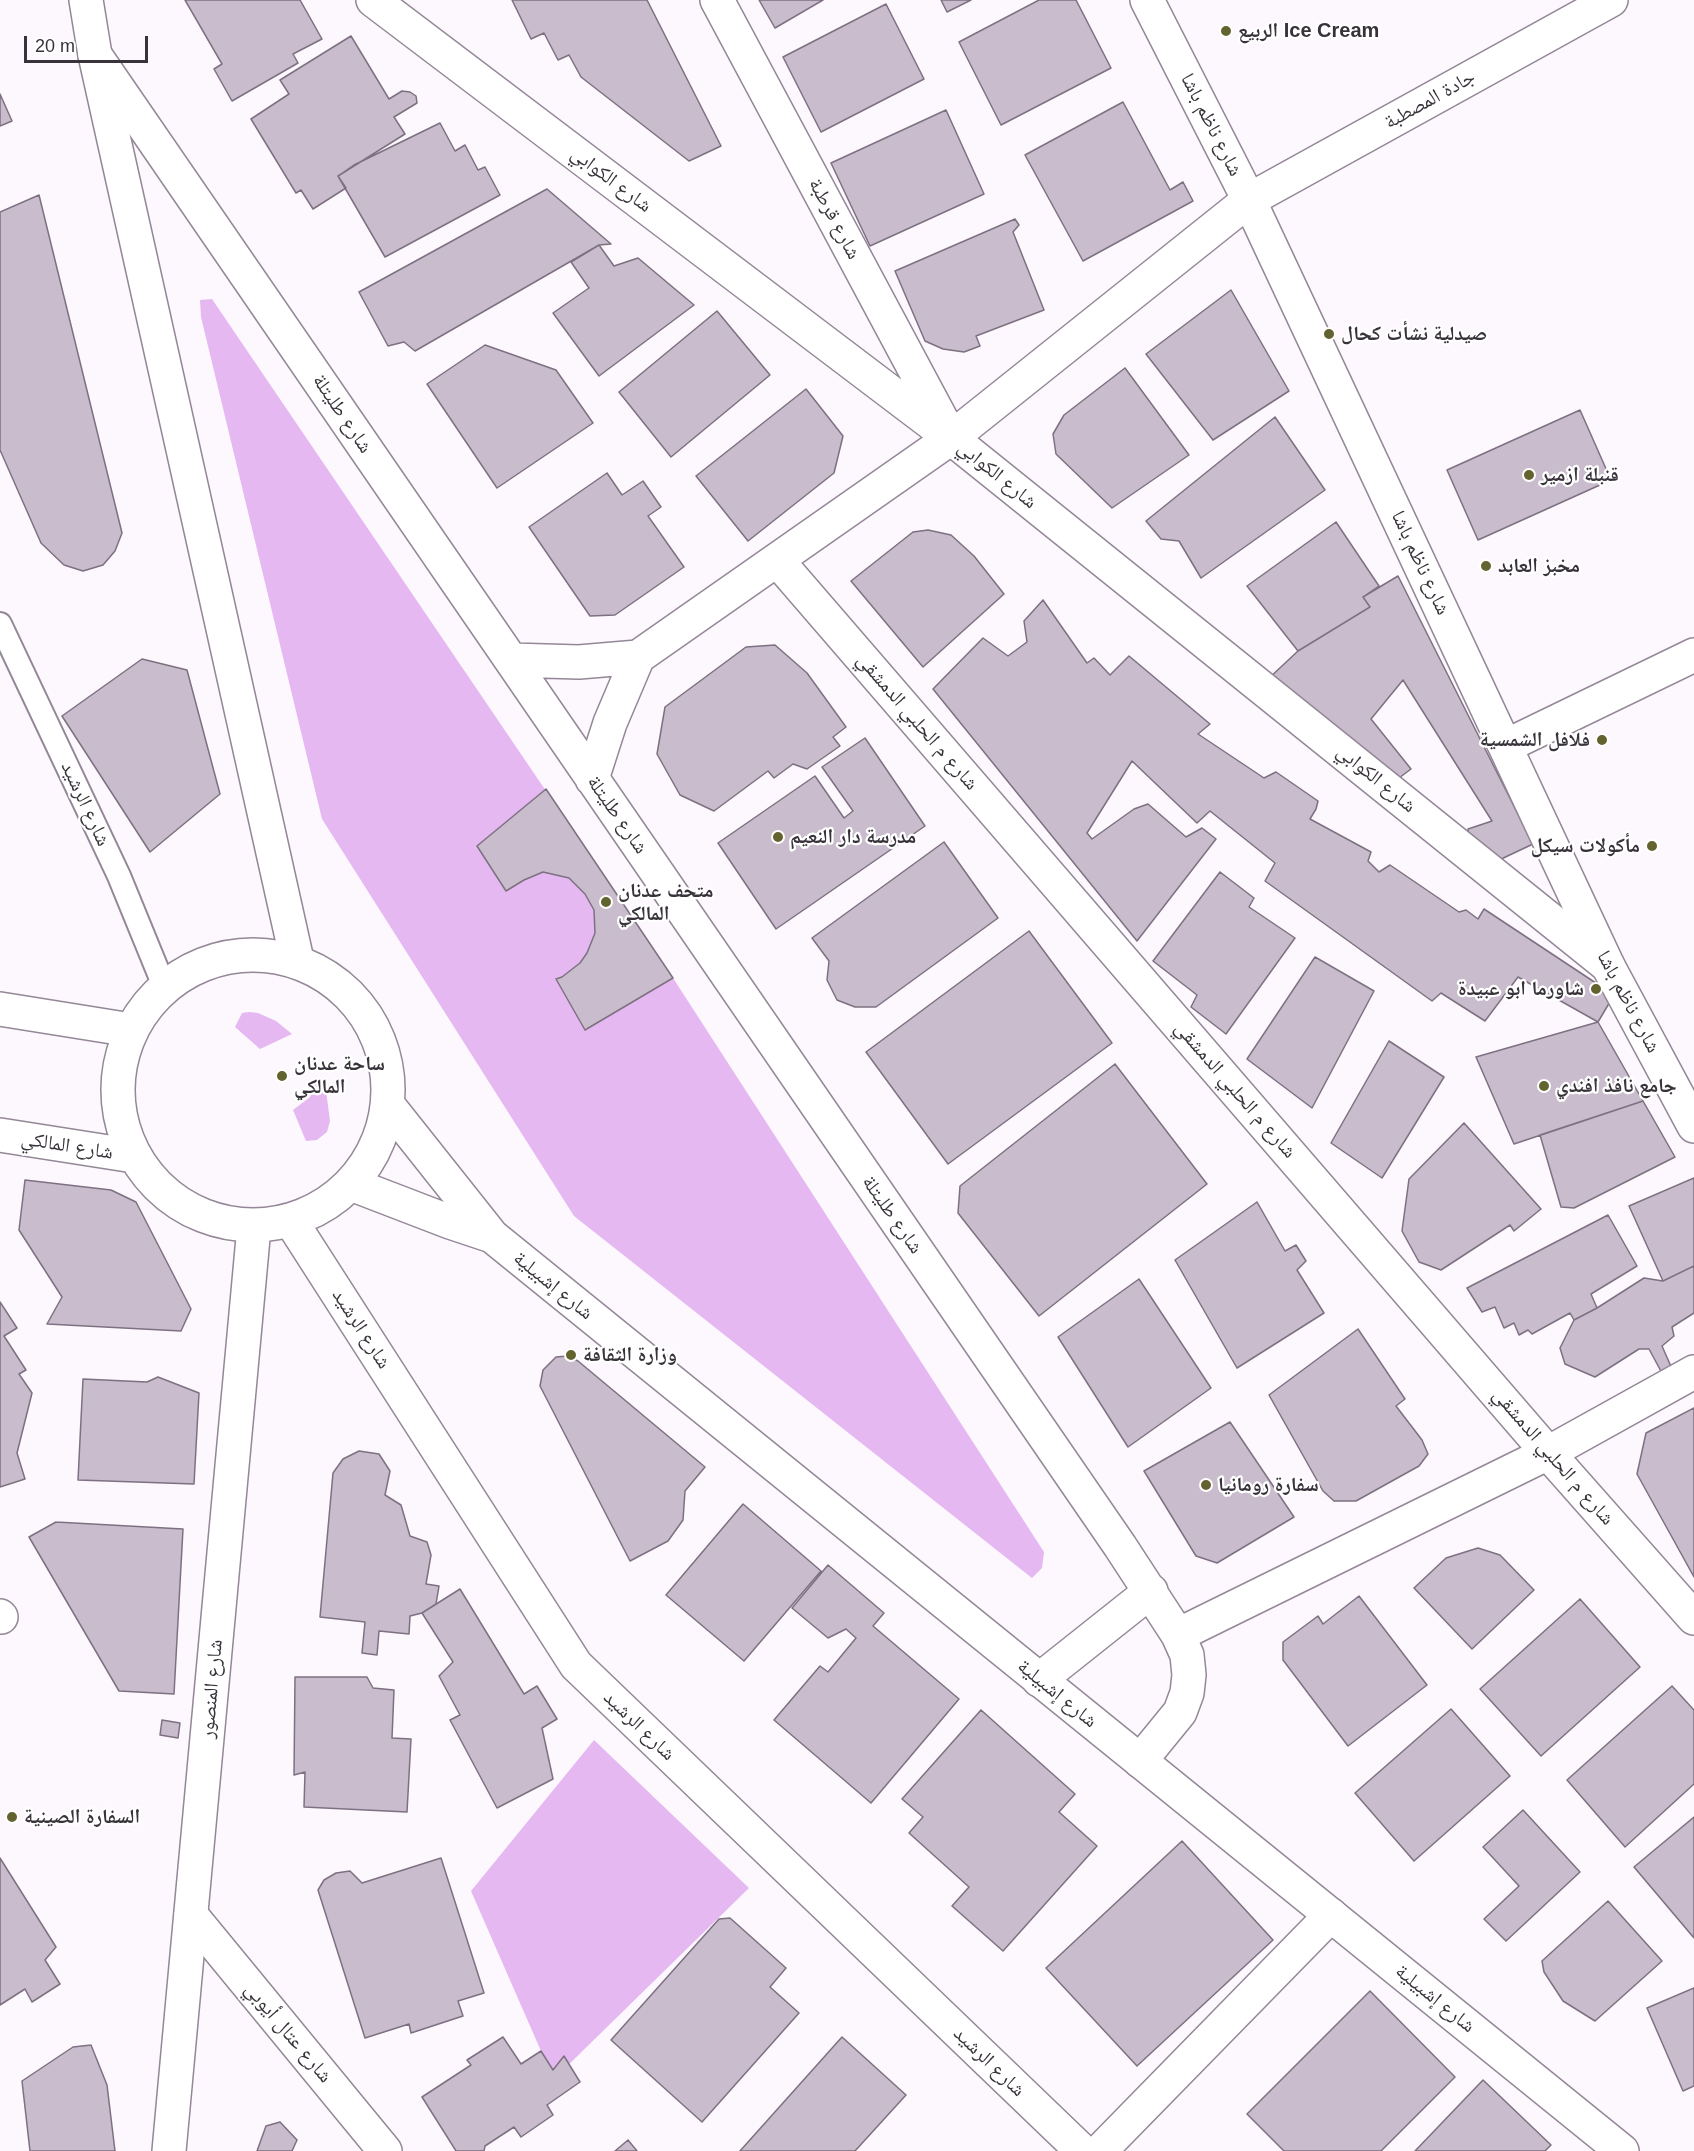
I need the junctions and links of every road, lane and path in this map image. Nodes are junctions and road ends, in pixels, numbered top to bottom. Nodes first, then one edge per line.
1 (86, 0) edge
2 (373, 0) edge
3 (717, 0) edge
4 (1147, 0) edge
5 (1611, 0) edge
6 (95, 55) junction
7 (1249, 200) junction
8 (951, 438) junction
9 (777, 560) junction
10 (0, 624) edge
11 (1694, 655) edge
12 (638, 657) junction
13 (511, 660) junction
14 (1506, 746) junction
15 (592, 779) junction
16 (297, 960) junction
17 (1608, 966) junction
18 (164, 986) junction
19 (0, 1009) edge
20 (131, 1030) junction
21 (388, 1105) junction
22 (1694, 1126) edge
23 (0, 1135) edge
24 (134, 1156) junction
25 (351, 1184) junction
26 (291, 1221) junction
27 (254, 1227) junction
28 (492, 1236) junction
29 (1694, 1372) edge
30 (1548, 1453) junction
31 (1151, 1592) junction
32 (1694, 1618) edge
33 (1178, 1635) junction
34 (1040, 1680) junction
35 (1140, 1761) junction
36 (191, 1915) junction
37 (1331, 1916) junction
38 (170, 2151) edge
39 (386, 2151) edge
40 (1082, 2151) edge
41 (1100, 2151) edge
42 (1622, 2151) edge

1 - 6 street
2 - 8 street, شارع الكوابي
3 - 8 street, شارع قرطبة
4 - 7 street, شارع ناظم باشا
5 - 7 street, جادة المصطبة
6 - 13 street, شارع طليتلة
6 - 16 street
7 - 8 street, جادة المصطبة
7 - 14 street, شارع ناظم باشا
8 - 9 street, جادة المصطبة
8 - 17 street, شارع الكوابي
9 - 12 street, جادة المصطبة
9 - 30 street, شارع م الحلبي الدمشقي
10 - 18 lane, شارع الرشيد
11 - 14 street
12 - 13 street
12 - 15 street
13 - 15 street, شارع طليتلة
14 - 17 street, شارع ناظم باشا
15 - 31 street, شارع طليتلة
16 - 18 street
16 - 21 street
17 - 22 street, شارع ناظم باشا
18 - 20 street
19 - 20 street
20 - 24 street
21 - 25 street
21 - 28 street
23 - 24 street, شارع المالكي
24 - 27 street
25 - 26 street
25 - 28 street
26 - 27 street
26 - 40 street, شارع الرشيد
27 - 36 street, شارع المنصور
28 - 34 street, شارع إشبيلية
29 - 30 street
30 - 32 street, شارع م الحلبي الدمشقي
30 - 33 street
31 - 33 street, شارع طليتلة
31 - 34 street
33 - 35 street, شارع طليتلة
34 - 35 street, شارع إشبيلية
35 - 37 street, شارع إشبيلية
36 - 38 street, شارع المنصور
36 - 39 street, شارع عتال أيوبي
37 - 41 street
37 - 42 street, شارع إشبيلية

